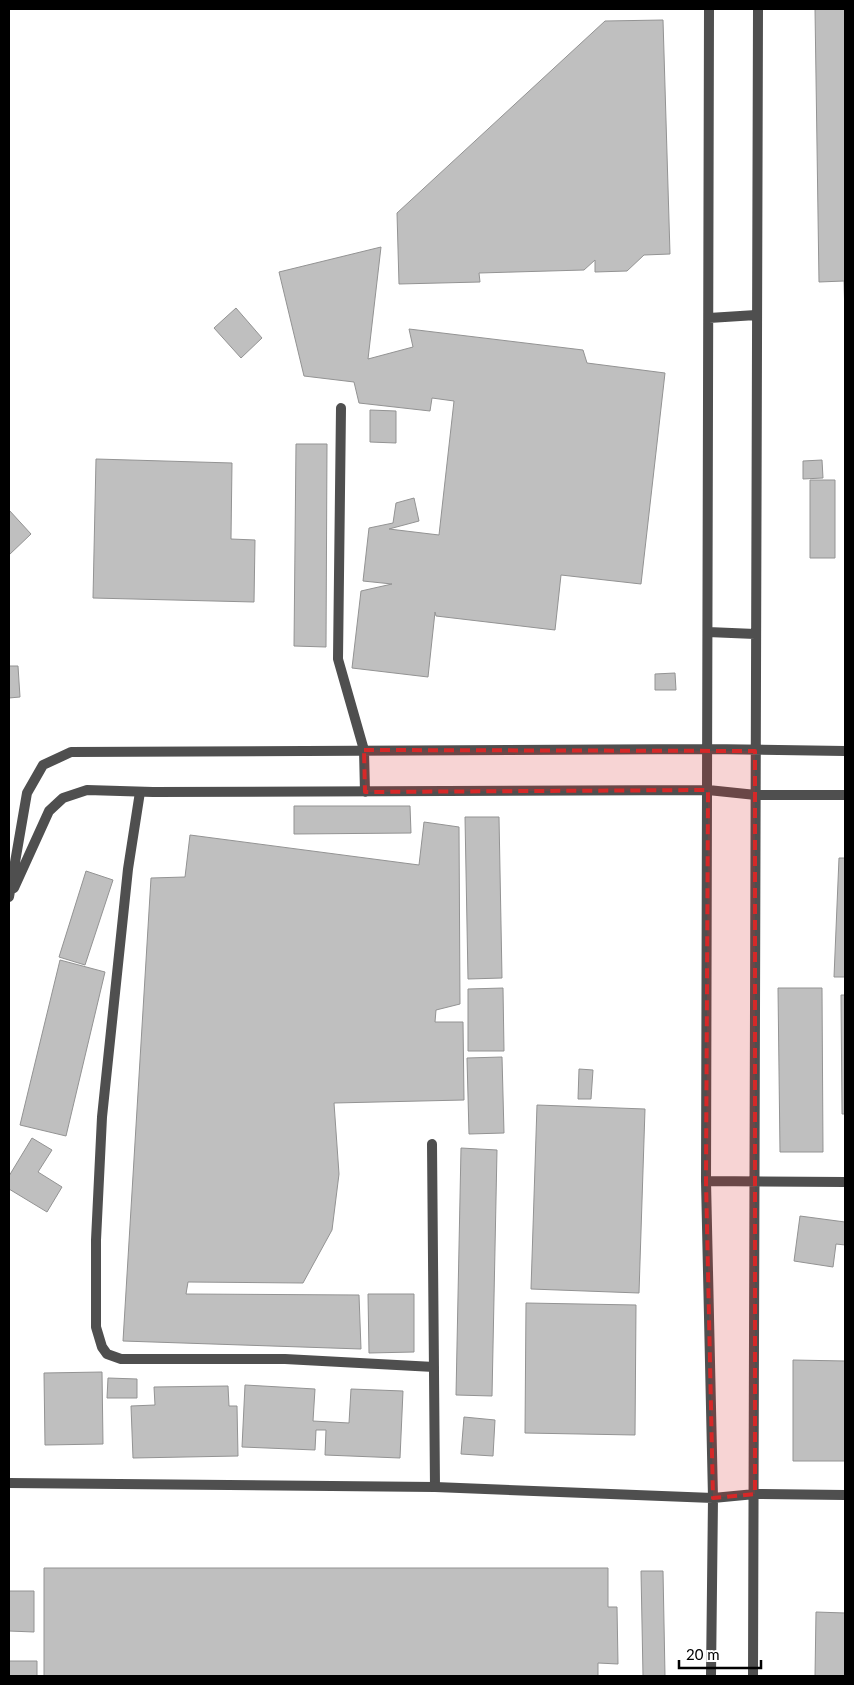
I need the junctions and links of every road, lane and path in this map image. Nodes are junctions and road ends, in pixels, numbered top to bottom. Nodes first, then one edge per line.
1 (709, 9) edge
2 (758, 9) edge
3 (756, 315) junction
4 (709, 318) junction
5 (341, 408) dead end
6 (708, 632) junction
7 (755, 634) junction
8 (708, 749) junction
9 (364, 750) junction
10 (756, 751) junction
11 (845, 751) edge
12 (708, 790) junction
13 (140, 792) junction
14 (365, 792) junction
15 (756, 795) junction
16 (845, 795) edge
17 (9, 899) edge
18 (432, 1144) dead end
19 (706, 1181) junction
20 (754, 1182) junction
21 (845, 1182) edge
22 (434, 1367) junction
23 (9, 1483) edge
24 (435, 1487) junction
25 (755, 1494) junction
26 (845, 1494) edge
27 (713, 1498) junction
28 (710, 1676) edge
29 (754, 1676) edge

1 - 4 street
2 - 3 street
3 - 4 street
3 - 7 street
4 - 6 street
5 - 9 street
6 - 7 street
6 - 8 street
7 - 10 street
8 - 9 street
8 - 10 street
8 - 12 street
9 - 14 street
9 - 17 street
10 - 11 street
10 - 15 street
12 - 14 street
12 - 15 street
12 - 19 street
13 - 14 street
13 - 17 street
13 - 22 street
15 - 16 street
15 - 20 street
18 - 22 street
19 - 20 street
19 - 27 street
20 - 21 street
20 - 25 street
22 - 24 street
23 - 24 street
24 - 27 street
25 - 26 street
25 - 27 street
25 - 29 street
27 - 28 street

